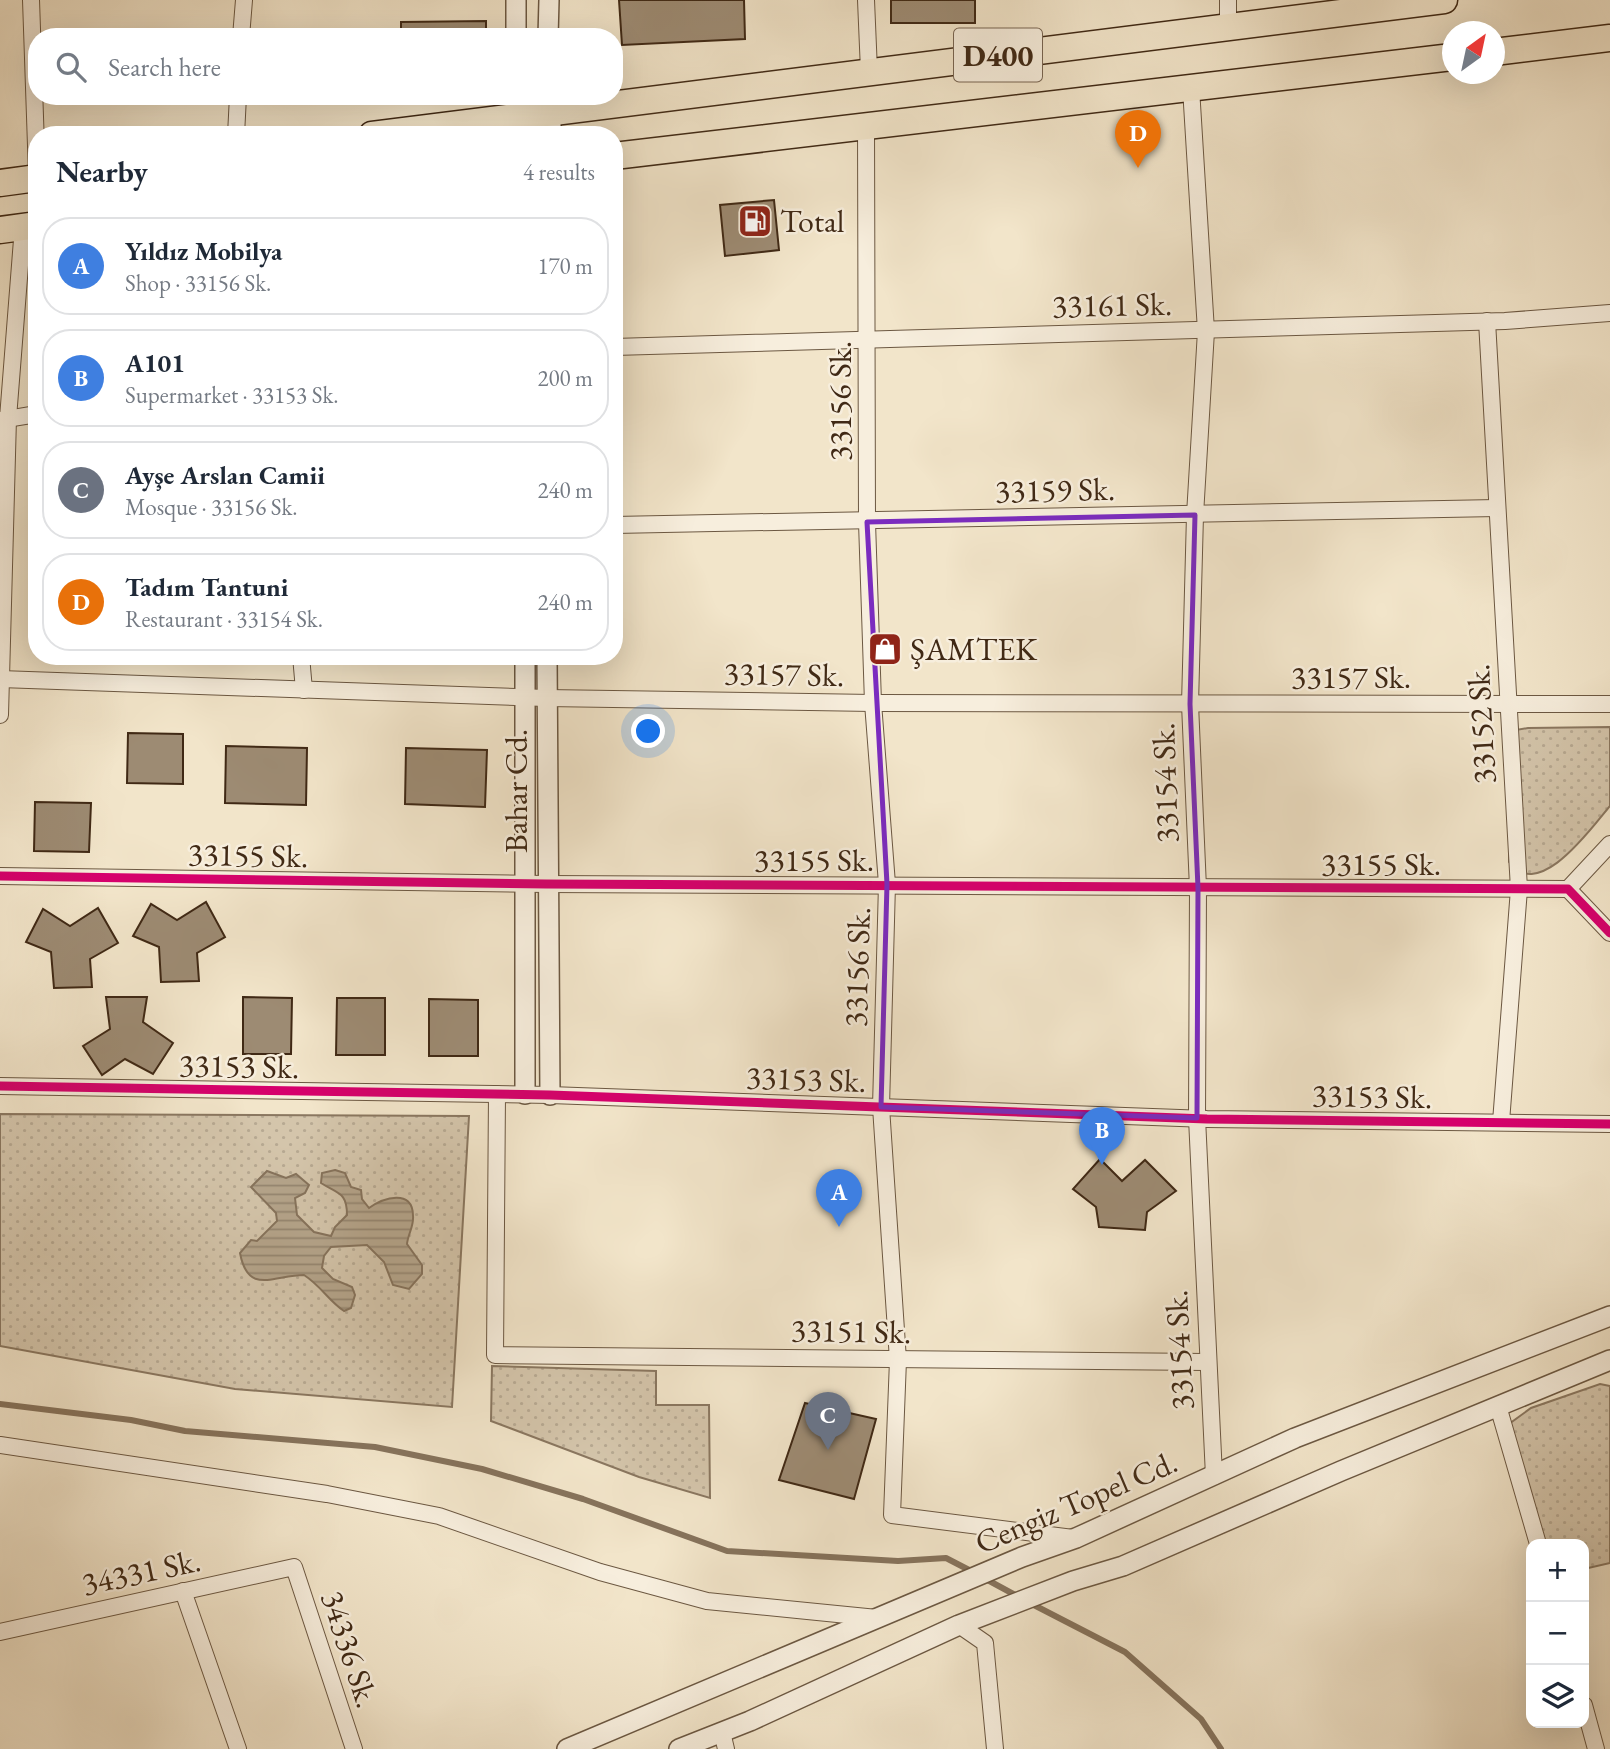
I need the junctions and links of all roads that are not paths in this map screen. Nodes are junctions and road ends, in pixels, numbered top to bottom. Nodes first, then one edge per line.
1 (31, 0) edge
2 (244, 0) edge
3 (516, 0) edge
4 (549, 0) edge
5 (866, 0) edge
6 (1228, 0) edge
7 (1444, 0) edge
8 (1228, 27) junction
9 (32, 28) edge
10 (242, 28) edge
11 (516, 28) edge
12 (548, 28) edge
13 (1610, 38) edge
14 (1505, 51) edge
15 (1442, 58) edge
16 (869, 71) junction
17 (1191, 88) junction
18 (623, 100) edge
19 (35, 105) edge
20 (238, 105) edge
21 (598, 105) edge
22 (521, 115) edge
23 (551, 115) edge
24 (35, 126) edge
25 (236, 126) edge
26 (439, 126) edge
27 (866, 126) junction
28 (623, 155) edge
29 (28, 178) edge
30 (0, 183) edge
31 (20, 227) edge
32 (1610, 313) edge
33 (1487, 321) junction
34 (1206, 331) junction
35 (868, 338) junction
36 (623, 347) edge
37 (28, 415) edge
38 (4, 419) edge
39 (1497, 508) junction
40 (1195, 515) junction
41 (867, 522) junction
42 (623, 525) edge
43 (302, 665) edge
44 (525, 665) edge
45 (547, 665) edge
46 (1, 679) edge
47 (304, 690) junction
48 (525, 697) junction
49 (546, 698) junction
50 (873, 703) junction
51 (1190, 704) junction
52 (1610, 704) edge
53 (1508, 706) junction
54 (0, 715) edge
55 (1610, 844) edge
56 (0, 876) edge
57 (525, 884) junction
58 (546, 884) junction
59 (887, 884) junction
60 (1198, 888) junction
61 (1519, 889) junction
62 (1568, 889) junction
63 (1610, 933) edge
64 (0, 1086) edge
65 (497, 1094) junction
66 (525, 1094) junction
67 (550, 1095) junction
68 (881, 1107) junction
69 (1197, 1118) junction
70 (1501, 1122) junction
71 (1610, 1124) edge
72 (1610, 1316) edge
73 (898, 1360) junction
74 (1610, 1360) edge
75 (1206, 1362) junction
76 (1498, 1406) junction
77 (0, 1445) edge
78 (1214, 1476) junction
79 (1076, 1538) junction
80 (1537, 1539) edge
81 (294, 1567) joint
82 (183, 1591) junction
83 (878, 1618) junction
84 (960, 1625) junction
85 (0, 1632) edge
86 (1589, 1723) edge
87 (724, 1740) edge
88 (238, 1749) edge
89 (354, 1749) edge
90 (567, 1749) edge
91 (679, 1749) edge
92 (995, 1749) edge
93 (1596, 1749) edge

1 - 9 street
2 - 10 street
3 - 11 street
4 - 12 street
5 - 16 street
6 - 8 street
7 - 8 highway, D400
8 - 16 highway, D400
13 - 14 highway
15 - 17 highway, D400
16 - 18 highway, D400
17 - 27 highway, D400
17 - 34 street, 33154 Sk.
19 - 24 street
20 - 25 street
21 - 23 highway, D400
22 - 23 highway, D400
22 - 26 highway, D400
27 - 28 highway, D400
27 - 35 street, 33156 Sk.
29 - 30 highway
31 - 38 street
32 - 33 street, 33161 Sk.
33 - 34 street, 33161 Sk.
33 - 39 street, 33152 Sk.
34 - 35 street, 33161 Sk.
34 - 40 street, 33154 Sk.
35 - 36 street, 33161 Sk.
35 - 41 street, 33156 Sk.
37 - 38 street
38 - 46 street
39 - 40 street, 33159 Sk.
39 - 53 street, 33152 Sk.
40 - 41 street, 33159 Sk.
40 - 51 street, 33154 Sk.
41 - 42 street, 33159 Sk.
41 - 50 street, 33156 Sk.
43 - 47 street
44 - 48 street, Bahar Cd.
45 - 49 street, Bahar Cd.
46 - 47 street, 33157 Sk.
46 - 54 street
47 - 48 street, 33157 Sk.
48 - 49 street, 33157 Sk.
48 - 57 street, Bahar Cd.
49 - 50 street, 33157 Sk.
49 - 58 street, Bahar Cd.
50 - 51 street, 33157 Sk.
50 - 59 street, 33156 Sk.
51 - 53 street, 33157 Sk.
51 - 60 street, 33154 Sk.
52 - 53 street, 33157 Sk.
53 - 61 street, 33152 Sk.
55 - 62 street
56 - 57 street, 33155 Sk.
57 - 58 street, 33155 Sk.
57 - 66 street, Bahar Cd.
58 - 59 street, 33155 Sk.
58 - 67 street, Bahar Cd.
59 - 60 street, 33155 Sk.
59 - 68 street, 33156 Sk.
60 - 61 street, 33155 Sk.
60 - 69 street, 33154 Sk.
61 - 62 street, 33155 Sk.
61 - 70 street, 33152 Sk.
62 - 63 street
64 - 65 street, 33153 Sk.
65 - 66 street, 33153 Sk.
65 - 73 street, 33151 Sk.
66 - 67 street, 33153 Sk.
67 - 68 street, 33153 Sk.
68 - 69 street, 33153 Sk.
68 - 73 street, 33156 Sk.
69 - 70 street, 33153 Sk.
69 - 75 street, 33154 Sk.
70 - 71 street, 33153 Sk.
72 - 78 street, Cengiz Topel Cd.
73 - 75 street, 33151 Sk.
73 - 79 street, 33156 Sk.
74 - 76 street
75 - 78 street, 33154 Sk.
76 - 80 street
76 - 84 street
77 - 83 street
78 - 79 street, Cengiz Topel Cd.
79 - 83 street, Cengiz Topel Cd.
81 - 82 street, 34331 Sk.
81 - 89 street, 34336 Sk.
82 - 85 street, 34331 Sk.
82 - 88 street
83 - 90 street, Cengiz Topel Cd.
84 - 87 street
84 - 92 street
86 - 93 street
87 - 91 street

